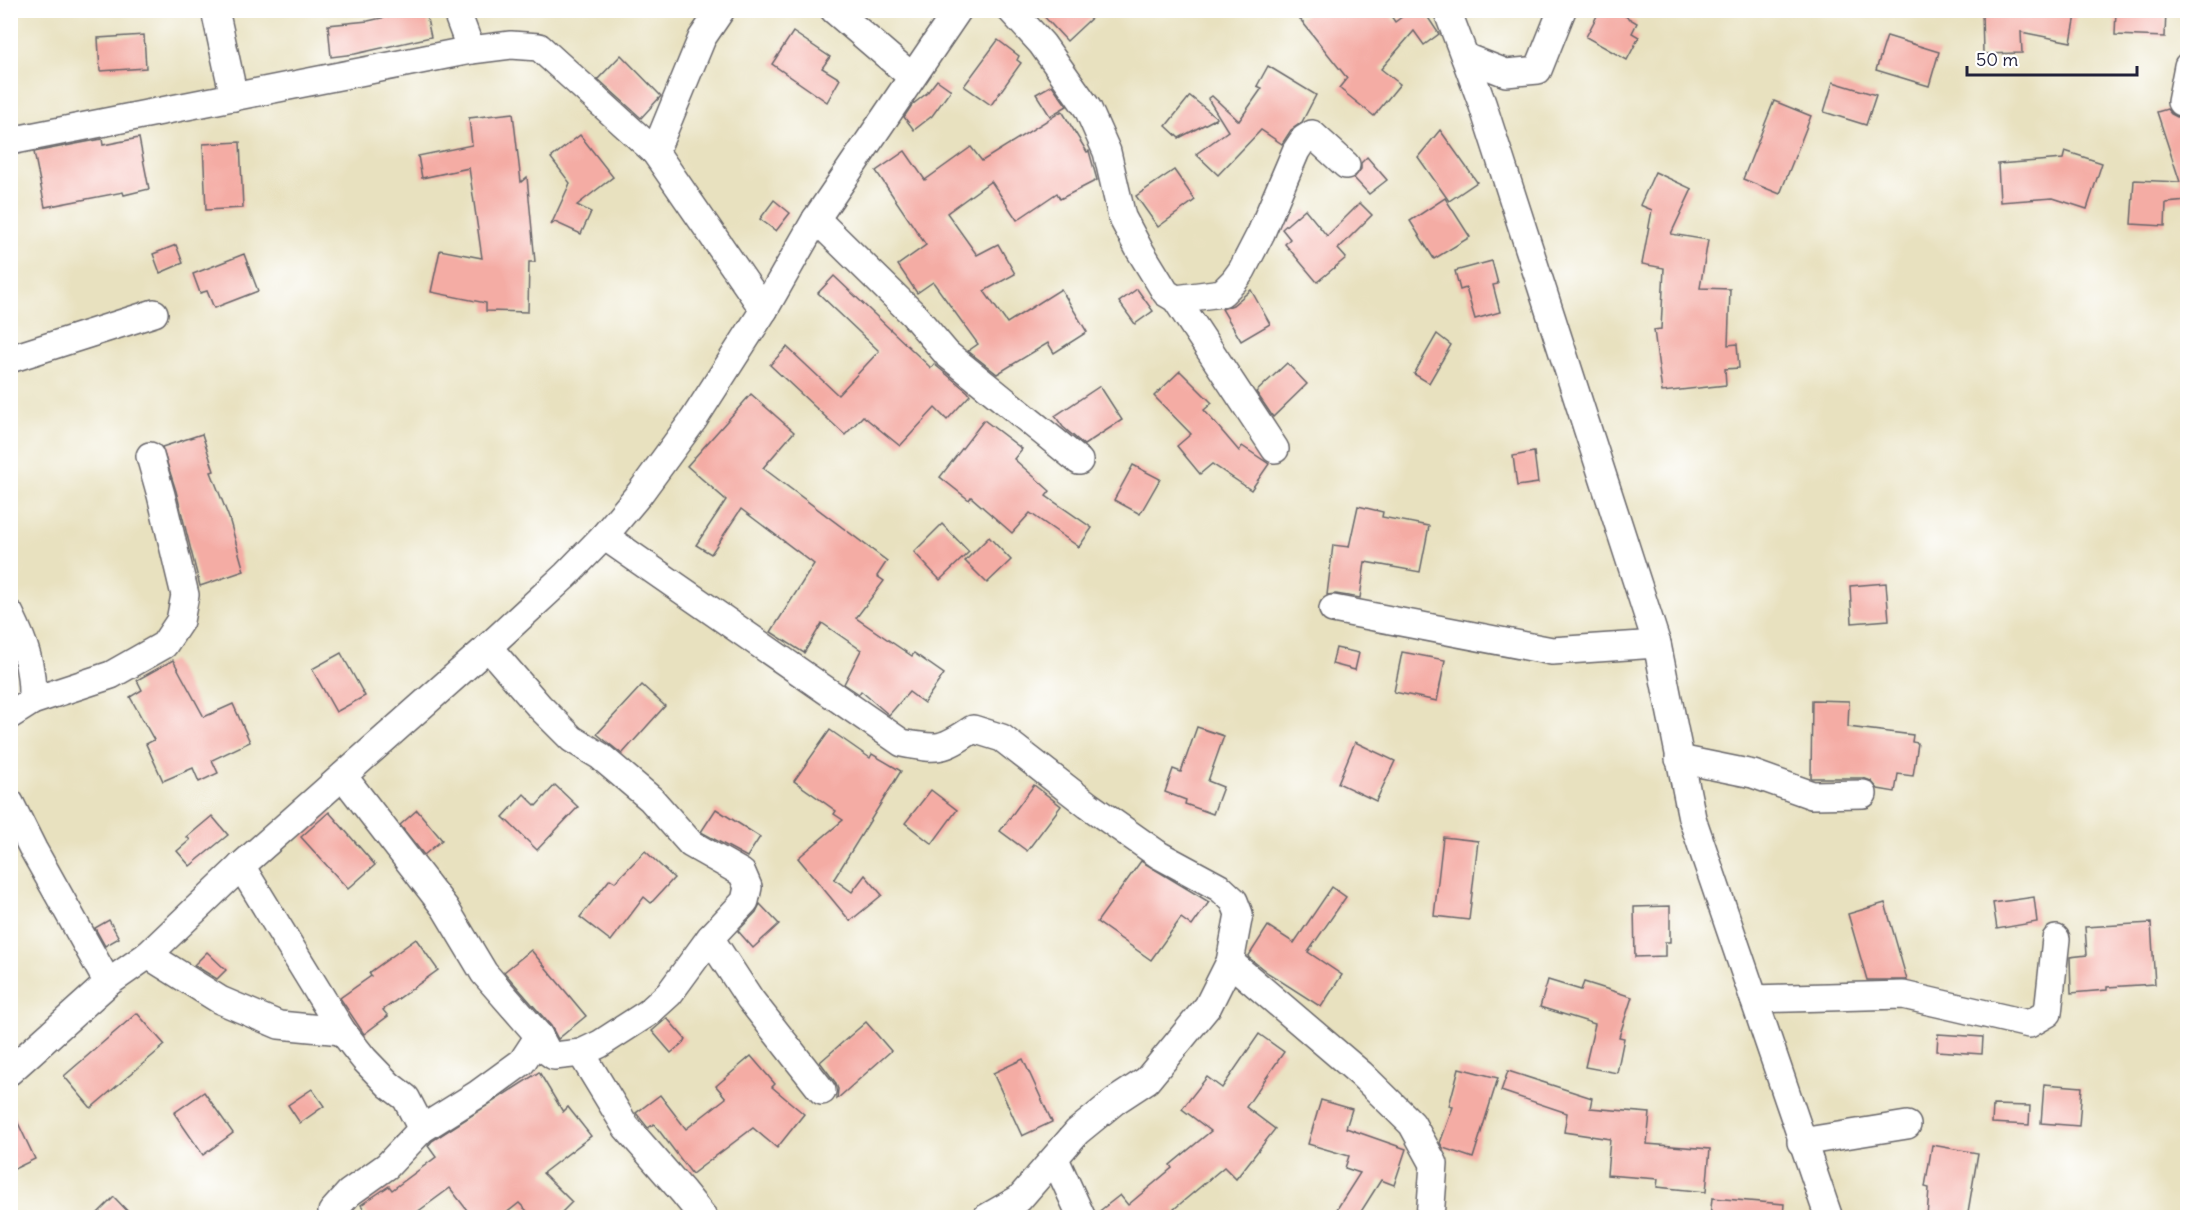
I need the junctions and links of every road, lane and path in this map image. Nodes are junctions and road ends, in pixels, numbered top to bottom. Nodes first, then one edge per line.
1 (214, 10) edge
2 (456, 10) edge
3 (721, 10) edge
4 (834, 10) edge
5 (1011, 10) edge
6 (1447, 10) edge
7 (1562, 10) edge
8 (951, 13) edge
9 (471, 50) junction
10 (1465, 57) junction
11 (2187, 66) edge
12 (911, 76) junction
13 (234, 97) junction
14 (2181, 102) dead end
15 (10, 141) edge
16 (655, 152) junction
17 (1347, 165) dead end
18 (816, 219) junction
19 (1176, 299) junction
20 (764, 310) junction
21 (154, 313) dead end
22 (10, 359) edge
23 (1275, 448) dead end
24 (150, 456) dead end
25 (1079, 461) dead end
26 (604, 536) junction
27 (1333, 609) dead end
28 (10, 614) edge
29 (1657, 644) junction
30 (488, 647) junction
31 (21, 708) edge
32 (1679, 759) junction
33 (343, 776) junction
34 (1863, 794) dead end
35 (10, 803) edge
36 (241, 866) junction
37 (710, 938) junction
38 (2056, 939) dead end
39 (148, 955) junction
40 (1230, 962) junction
41 (108, 983) junction
42 (1754, 999) junction
43 (342, 1031) junction
44 (539, 1036) junction
45 (581, 1053) junction
46 (10, 1071) edge
47 (822, 1091) dead end
48 (1906, 1125) dead end
49 (422, 1129) junction
50 (1801, 1142) junction
51 (1055, 1159) junction
52 (331, 1216) edge
53 (704, 1218) edge
54 (986, 1218) edge
55 (1082, 1218) edge
56 (1430, 1218) edge
57 (1828, 1218) edge

1 - 13 street
2 - 9 street
3 - 16 street
4 - 12 street
5 - 19 street
6 - 10 street
7 - 10 street
8 - 12 street
9 - 13 street
9 - 16 street
10 - 29 street
11 - 14 street
12 - 18 street
13 - 15 street
16 - 20 street
17 - 19 street
18 - 20 street
18 - 25 street
19 - 23 street
20 - 26 street
21 - 22 street
24 - 31 street
26 - 30 street
26 - 40 street
27 - 29 street
28 - 31 street
29 - 32 street
30 - 33 street
30 - 37 street
32 - 34 street
32 - 42 street
33 - 36 street
33 - 44 street
35 - 41 street
36 - 39 street
36 - 43 street
37 - 45 street
37 - 47 street
38 - 42 street
39 - 41 street
39 - 43 street
40 - 51 street
40 - 56 street
41 - 46 street
42 - 50 street
43 - 49 street
44 - 45 street
44 - 49 street
45 - 53 street
48 - 50 street
49 - 52 street
50 - 57 street
51 - 54 street
51 - 55 street

